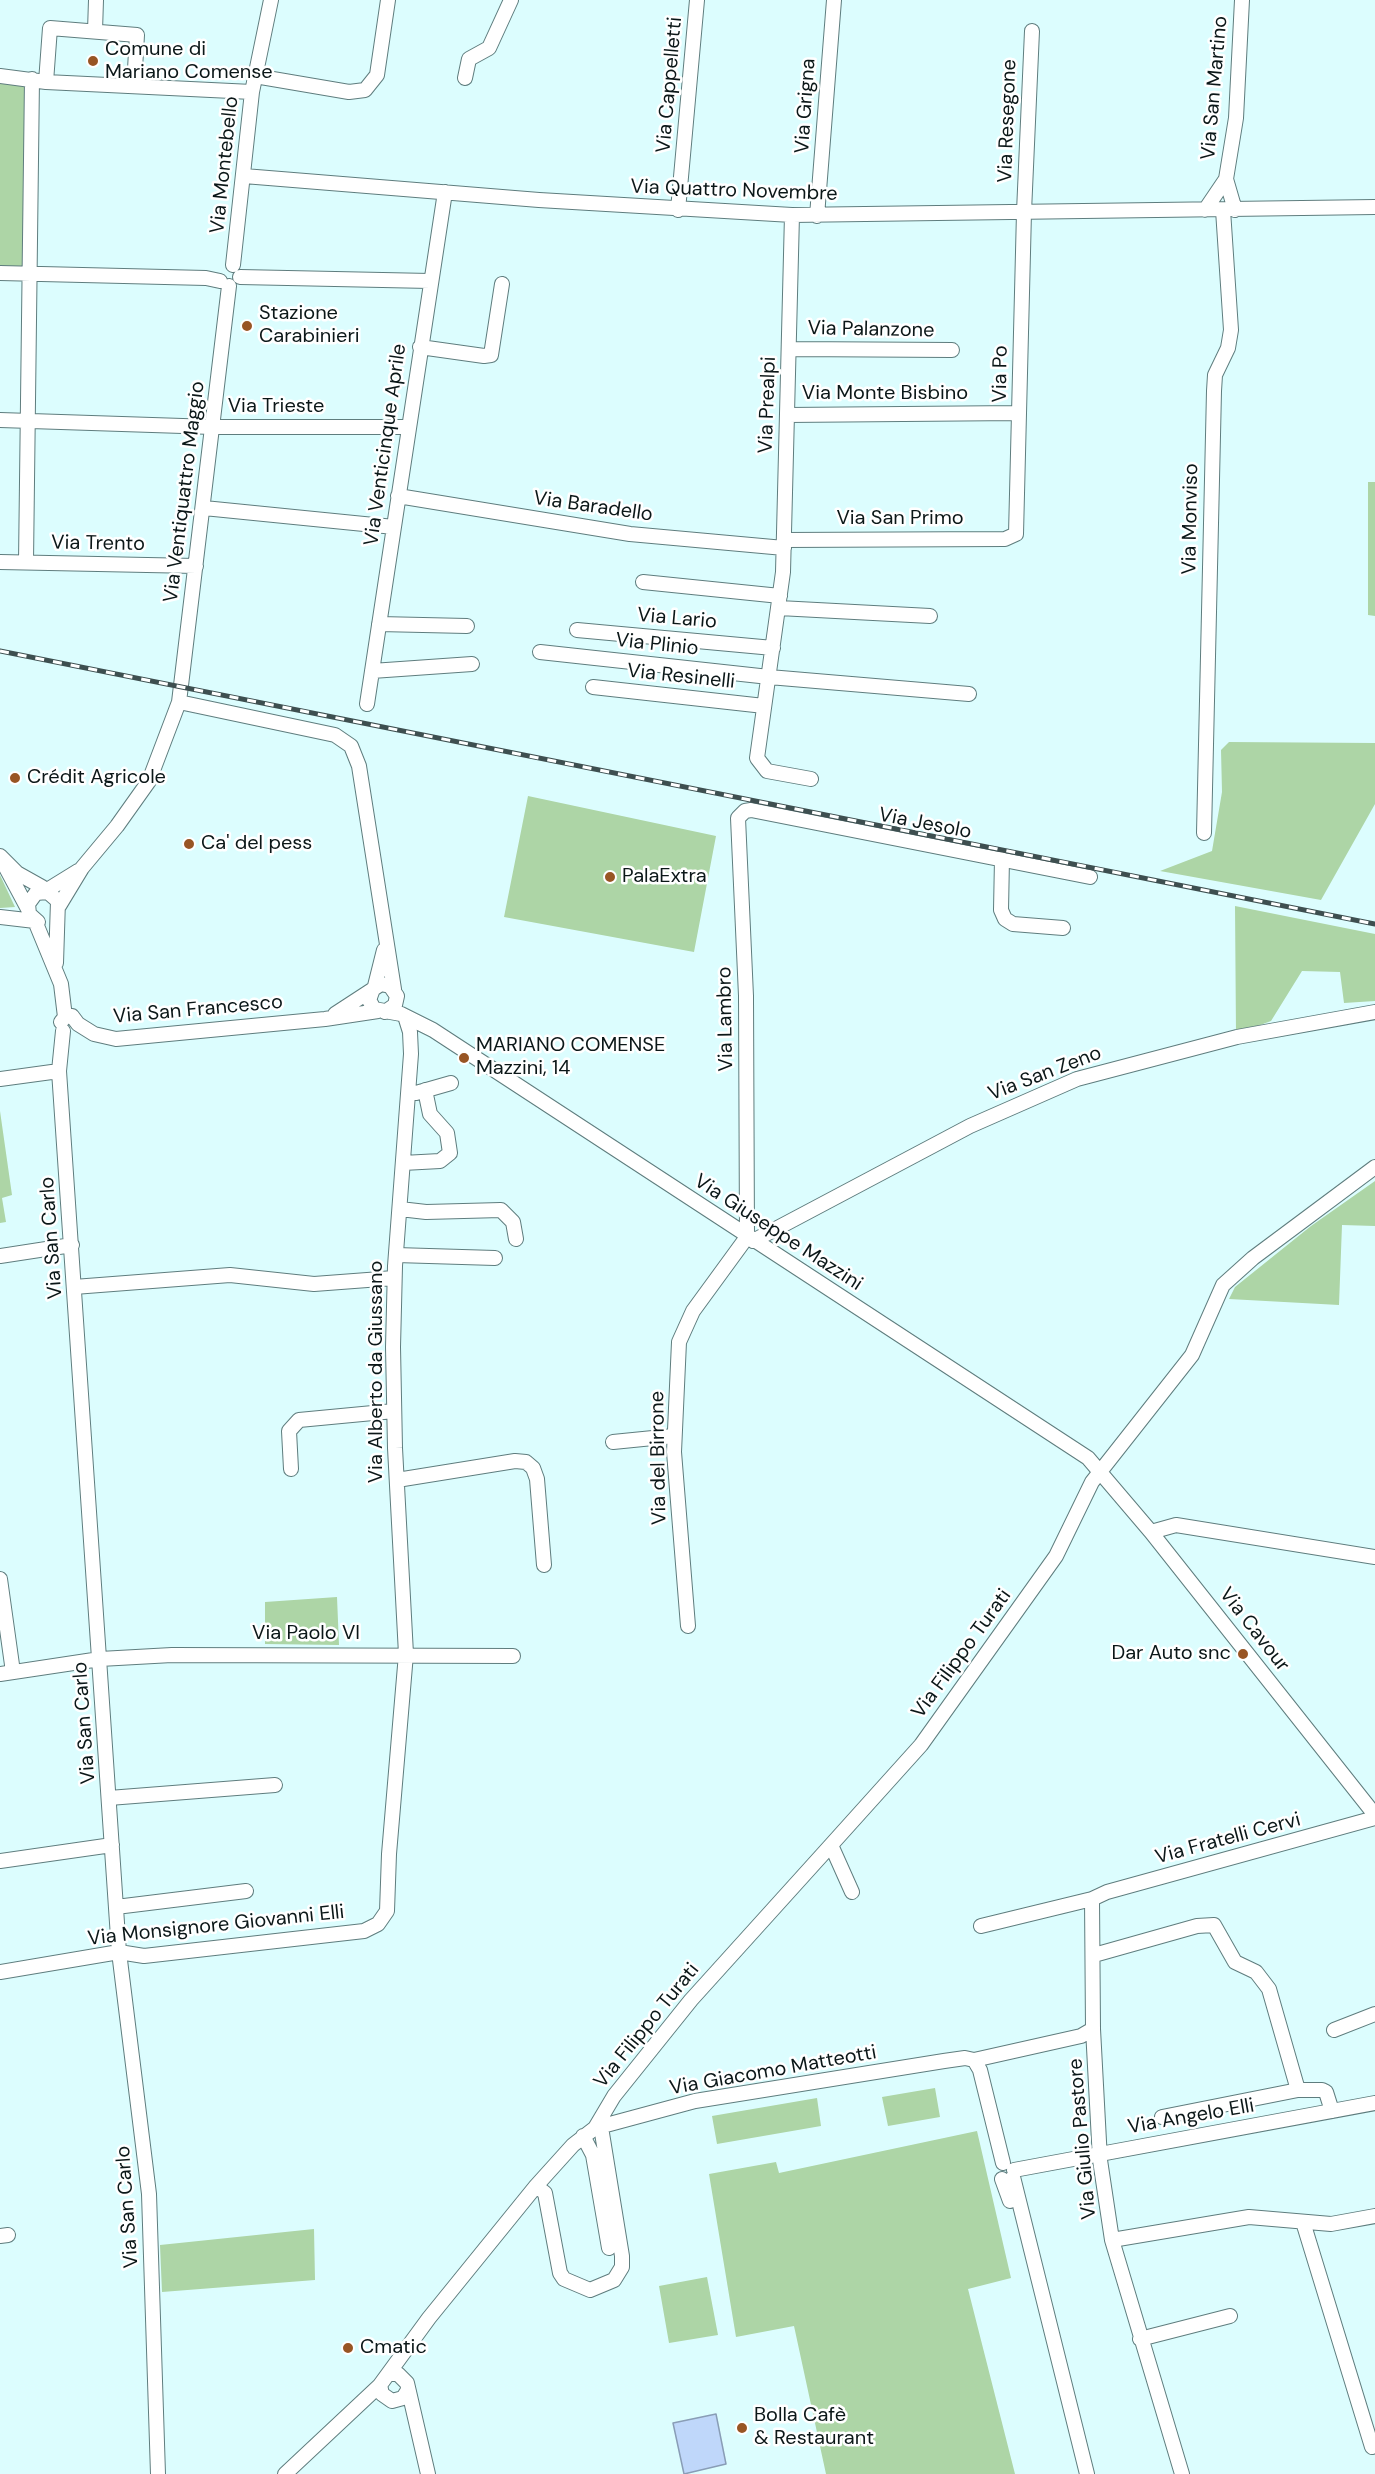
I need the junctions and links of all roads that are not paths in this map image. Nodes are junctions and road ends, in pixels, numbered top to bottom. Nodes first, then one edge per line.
1 (96, 0) edge
2 (271, 0) edge
3 (388, 0) edge
4 (511, 0) edge
5 (697, 0) edge
6 (834, 0) edge
7 (1242, 0) edge
8 (95, 31) junction
9 (1032, 31) dead end
10 (0, 76) edge
11 (255, 76) junction
12 (465, 78) dead end
13 (32, 79) junction
14 (46, 82) junction
15 (134, 86) junction
16 (252, 92) junction
17 (244, 176) junction
18 (1226, 179) junction
19 (445, 192) junction
20 (1375, 207) edge
21 (678, 210) junction
22 (1205, 210) junction
23 (1229, 210) junction
24 (1024, 212) junction
25 (792, 215) junction
26 (817, 216) junction
27 (0, 273) edge
28 (28, 273) junction
29 (231, 277) junction
30 (430, 281) junction
31 (502, 284) dead end
32 (420, 347) junction
33 (789, 349) junction
34 (952, 351) dead end
35 (1020, 413) junction
36 (787, 415) junction
37 (0, 420) edge
38 (26, 421) junction
39 (408, 426) junction
40 (213, 427) junction
41 (398, 496) junction
42 (204, 508) junction
43 (394, 527) junction
44 (1014, 536) joint
45 (784, 544) junction
46 (0, 562) edge
47 (26, 562) junction
48 (196, 566) junction
49 (643, 582) dead end
50 (780, 602) junction
51 (930, 616) dead end
52 (379, 624) junction
53 (467, 626) dead end
54 (578, 630) dead end
55 (773, 648) junction
56 (540, 652) dead end
57 (472, 664) dead end
58 (372, 671) junction
59 (769, 677) junction
60 (593, 687) dead end
61 (969, 694) dead end
62 (179, 702) junction
63 (368, 704) dead end
64 (765, 706) junction
65 (811, 779) dead end
66 (751, 810) joint
67 (1204, 833) dead end
68 (0, 856) edge
69 (1002, 859) junction
70 (82, 868) junction
71 (1090, 878) dead end
72 (46, 891) junction
73 (58, 910) junction
74 (31, 915) junction
75 (0, 917) edge
76 (1063, 928) dead end
77 (385, 939) junction
78 (57, 971) junction
79 (374, 988) junction
80 (395, 993) junction
81 (382, 1012) junction
82 (1375, 1012) edge
83 (405, 1016) junction
84 (325, 1019) junction
85 (64, 1024) junction
86 (426, 1029) junction
87 (411, 1054) junction
88 (59, 1071) junction
89 (0, 1079) edge
90 (451, 1083) dead end
91 (425, 1090) junction
92 (409, 1095) junction
93 (403, 1163) junction
94 (1375, 1167) edge
95 (400, 1209) junction
96 (516, 1239) dead end
97 (750, 1239) junction
98 (72, 1245) junction
99 (396, 1255) junction
100 (0, 1256) edge
101 (495, 1258) dead end
102 (394, 1278) junction
103 (74, 1287) junction
104 (394, 1411) junction
105 (673, 1436) junction
106 (613, 1442) dead end
107 (291, 1469) dead end
108 (1101, 1471) junction
109 (397, 1480) junction
110 (1151, 1532) junction
111 (1375, 1557) edge
112 (544, 1565) dead end
113 (0, 1579) edge
114 (688, 1626) dead end
115 (406, 1654) junction
116 (513, 1656) dead end
117 (100, 1659) junction
118 (7, 1673) edge
119 (275, 1785) dead end
120 (109, 1798) junction
121 (1373, 1809) edge
122 (112, 1845) junction
123 (831, 1845) junction
124 (0, 1861) edge
125 (246, 1891) dead end
126 (852, 1892) dead end
127 (1092, 1899) junction
128 (116, 1907) junction
129 (981, 1926) dead end
130 (119, 1952) junction
131 (1094, 1955) junction
132 (0, 1972) edge
133 (1375, 2014) edge
134 (1093, 2029) junction
135 (1335, 2030) dead end
136 (974, 2060) junction
137 (1298, 2090) junction
138 (1375, 2103) edge
139 (1332, 2111) junction
140 (1162, 2117) dead end
141 (593, 2131) junction
142 (1100, 2153) junction
143 (1008, 2172) junction
144 (536, 2186) junction
145 (1375, 2216) edge
146 (1302, 2222) junction
147 (1112, 2240) junction
148 (609, 2248) dead end
149 (1230, 2316) dead end
150 (1140, 2339) junction
151 (413, 2342) junction
152 (385, 2380) junction
153 (407, 2385) junction
154 (392, 2401) junction
155 (357, 2406) junction
156 (419, 2431) junction
157 (1372, 2447) dead end
158 (158, 2474) edge
159 (285, 2474) edge
160 (428, 2474) edge
161 (1087, 2474) edge
162 (1182, 2474) edge

1 - 8 street
2 - 11 street, Via Montebello
3 - 11 street
4 - 12 street
5 - 21 street, Via Cappelletti
6 - 26 street, Via Grigna
7 - 18 street, Via San Martino
8 - 14 street
8 - 15 street
9 - 24 street, Via Resegone
10 - 13 street
11 - 16 street, Via Montebello
13 - 14 street
13 - 28 street
14 - 15 street
15 - 16 street
16 - 17 street, Via Montebello
17 - 19 street, Via Quattro Novembre
17 - 29 street, Via Montebello
18 - 22 street
18 - 23 street, Via Monviso
19 - 21 street, Via Quattro Novembre
19 - 30 street, Via Venticinque Aprile
20 - 23 street, Via Quattro Novembre
21 - 25 street, Via Quattro Novembre
22 - 23 street, Via Quattro Novembre
22 - 24 street, Via Quattro Novembre
23 - 67 street, Via Monviso
24 - 26 street, Via Quattro Novembre
24 - 35 street, Via Po
25 - 26 street, Via Quattro Novembre
25 - 33 street, Via Prealpi
27 - 28 street
28 - 29 street
28 - 38 street
29 - 30 street
29 - 40 street, Via Ventiquattro Maggio
30 - 32 street, Via Venticinque Aprile
31 - 32 street
32 - 39 street, Via Venticinque Aprile
33 - 34 street, Via Palanzone
33 - 36 street, Via Prealpi
35 - 36 street, Via Monte Bisbino
35 - 44 street, Via Po
36 - 45 street, Via Prealpi
37 - 38 street, Via Trieste
38 - 40 street, Via Trieste
38 - 47 street
39 - 40 street, Via Trieste
39 - 41 street, Via Venticinque Aprile
40 - 42 street, Via Ventiquattro Maggio
41 - 43 street, Via Venticinque Aprile
41 - 45 street, Via Baradello
42 - 43 street
42 - 48 street, Via Ventiquattro Maggio
43 - 52 street, Via Venticinque Aprile
44 - 45 street, Via San Primo
45 - 50 street, Via Prealpi
46 - 47 street, Via Trento
47 - 48 street, Via Trento
48 - 62 street, Via Ventiquattro Maggio
49 - 50 street
50 - 51 street
50 - 55 street, Via Prealpi
52 - 53 street
52 - 58 street, Via Venticinque Aprile
54 - 55 street, Via Lario
55 - 59 street, Via Prealpi
56 - 59 street, Via Plinio
57 - 58 street
58 - 63 street, Via Venticinque Aprile
59 - 61 street
59 - 64 street, Via Prealpi
60 - 64 street, Via Resinelli
62 - 70 street, Via Ventiquattro Maggio
62 - 77 street
64 - 65 street, Via Prealpi
66 - 69 street, Via Jesolo
66 - 97 street, Via Lambro
68 - 72 street
68 - 74 street
69 - 71 street, Via Jesolo
69 - 76 street
70 - 72 street
70 - 73 street
72 - 73 street
72 - 74 street
73 - 74 street
73 - 78 street
74 - 75 street
74 - 78 street
77 - 79 street
77 - 80 street
78 - 85 street
79 - 80 street
79 - 81 street
79 - 84 street, Via San Francesco
80 - 81 street
80 - 86 street, Via Giuseppe Mazzini
81 - 83 street, Via Giuseppe Mazzini
81 - 84 street, Via San Francesco
82 - 97 street, Via San Zeno
83 - 86 street, Via Giuseppe Mazzini
83 - 87 street, Via Alberto da Giussano
84 - 85 street, Via San Francesco
85 - 88 street, Via San Carlo
86 - 87 street, Via Alberto da Giussano
86 - 97 street, Via Giuseppe Mazzini
87 - 92 street, Via Alberto da Giussano
88 - 89 street
88 - 98 street, Via San Carlo
90 - 91 street
91 - 92 street
91 - 93 street
92 - 93 street, Via Alberto da Giussano
93 - 95 street, Via Alberto da Giussano
94 - 108 street, Via Filippo Turati
95 - 96 street
95 - 99 street, Via Alberto da Giussano
97 - 105 street, Via del Birrone
97 - 108 street, Via Giuseppe Mazzini
98 - 100 street
98 - 103 street, Via San Carlo
99 - 101 street
99 - 102 street, Via Alberto da Giussano
102 - 103 street
102 - 104 street, Via Alberto da Giussano
103 - 117 street, Via San Carlo
104 - 107 street
104 - 109 street, Via Alberto da Giussano
105 - 106 street
105 - 114 street, Via del Birrone
108 - 110 street, Via Cavour
108 - 123 street, Via Filippo Turati
109 - 112 street
109 - 115 street, Via Alberto da Giussano
110 - 111 street
110 - 121 street, Via Cavour
113 - 118 street
115 - 116 street, Via Paolo VI
115 - 117 street, Via Paolo VI
115 - 130 street, Via Monsignore Giovanni Elli
117 - 118 street, Via Paolo VI
117 - 120 street, Via San Carlo
119 - 120 street
120 - 122 street, Via San Carlo
121 - 127 street, Via Fratelli Cervi
122 - 124 street
122 - 128 street, Via San Carlo
123 - 126 street
123 - 141 street, Via Filippo Turati
125 - 128 street
127 - 129 street, Via Fratelli Cervi
127 - 131 street, Via Giulio Pastore
128 - 130 street, Via San Carlo
130 - 132 street, Via Monsignore Giovanni Elli
130 - 158 street, Via San Carlo
131 - 134 street, Via Giulio Pastore
131 - 137 street
133 - 135 street
134 - 136 street, Via Giacomo Matteotti
134 - 142 street, Via Giulio Pastore
136 - 141 street, Via Giacomo Matteotti
136 - 143 street
137 - 139 street
137 - 140 street
138 - 139 street, Via Angelo Elli
139 - 142 street, Via Angelo Elli
141 - 144 street
141 - 144 street
141 - 148 street
142 - 143 street, Via Angelo Elli
142 - 147 street, Via Giulio Pastore
143 - 161 street
144 - 151 street
145 - 146 street
146 - 147 street
146 - 157 street
147 - 150 street, Via Giulio Pastore
149 - 150 street
150 - 162 street, Via Giulio Pastore
151 - 152 street
151 - 153 street
152 - 153 street
152 - 154 street
152 - 155 street
153 - 154 street
153 - 156 street
154 - 155 street
154 - 156 street
155 - 159 street
156 - 160 street

